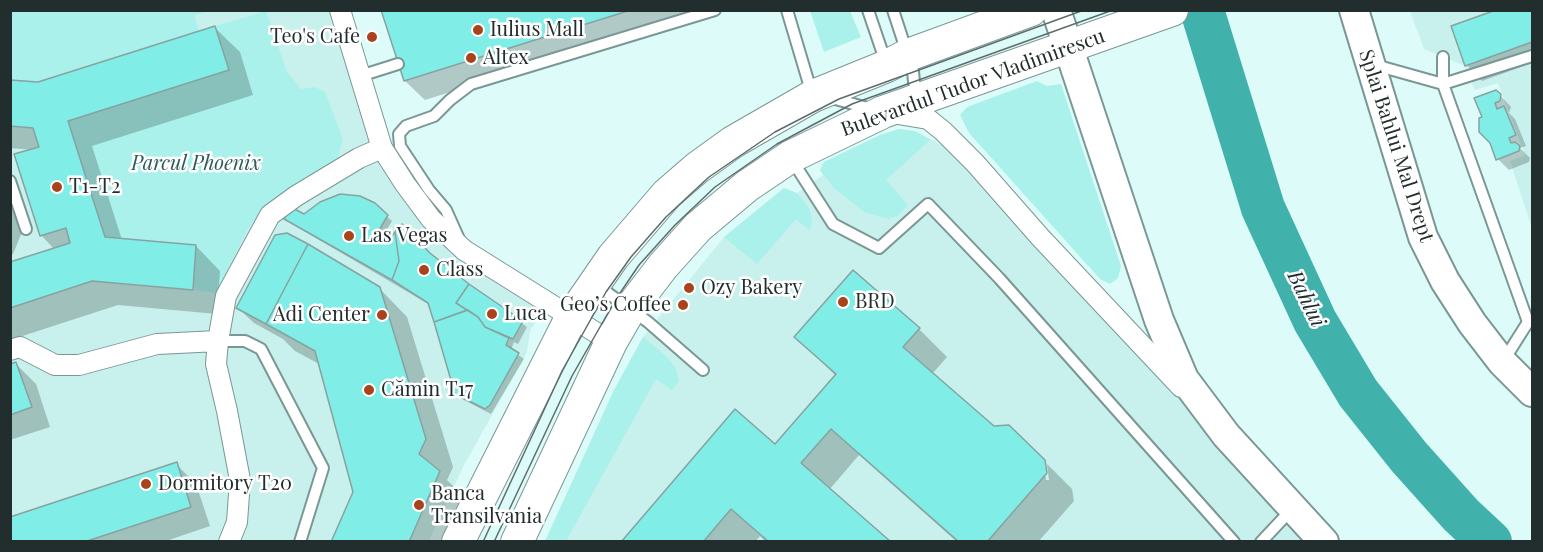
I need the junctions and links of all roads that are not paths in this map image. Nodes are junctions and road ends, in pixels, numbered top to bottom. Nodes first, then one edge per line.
1 (340, 10) edge
2 (715, 10) edge
3 (787, 10) edge
4 (868, 10) edge
5 (893, 10) edge
6 (1032, 10) edge
7 (1056, 10) edge
8 (1172, 10) edge
9 (1353, 10) edge
10 (1067, 46) junction
11 (1533, 56) edge
12 (1443, 57) dead end
13 (897, 61) junction
14 (398, 64) dead end
15 (1371, 64) junction
16 (360, 76) junction
17 (1443, 84) junction
18 (813, 96) junction
19 (920, 99) junction
20 (883, 112) junction
21 (382, 148) junction
22 (790, 157) junction
23 (10, 181) edge
24 (26, 229) dead end
25 (464, 250) junction
26 (593, 283) junction
27 (630, 309) junction
28 (571, 318) junction
29 (218, 341) junction
30 (611, 342) junction
31 (10, 350) edge
32 (1502, 362) junction
33 (703, 370) dead end
34 (1533, 392) edge
35 (1226, 435) junction
36 (1292, 509) junction
37 (229, 542) edge
38 (300, 542) edge
39 (459, 542) edge
40 (518, 542) edge
41 (1234, 542) edge
42 (1261, 542) edge
43 (1324, 542) edge

1 - 16 street
2 - 25 lane
3 - 18 lane
4 - 13 lane
5 - 13 lane
6 - 13 main road
7 - 10 main road
8 - 10 main road, Bulevardul Tudor Vladimirescu
9 - 15 main road, Splai Bahlui Mal Drept
10 - 19 main road, Bulevardul Tudor Vladimirescu
10 - 35 main road
11 - 17 lane
12 - 17 lane
13 - 18 main road
13 - 19 lane
14 - 16 lane
15 - 17 lane
15 - 32 main road, Splai Bahlui Mal Drept
16 - 21 street
17 - 32 lane
18 - 20 lane
18 - 26 main road
19 - 20 main road, Bulevardul Tudor Vladimirescu
20 - 22 main road, Bulevardul Tudor Vladimirescu
20 - 35 street
21 - 25 street
21 - 29 street
22 - 27 main road, Bulevardul Tudor Vladimirescu
22 - 41 lane
23 - 24 lane
25 - 28 street
26 - 27 lane
26 - 28 main road
27 - 30 main road, Bulevardul Tudor Vladimirescu
27 - 33 lane
28 - 30 street
28 - 39 main road
29 - 31 street
29 - 37 street
29 - 38 lane
30 - 40 main road, Bulevardul Tudor Vladimirescu
32 - 34 main road, Splai Bahlui Mal Drept
35 - 36 main road
36 - 42 lane
36 - 43 main road

